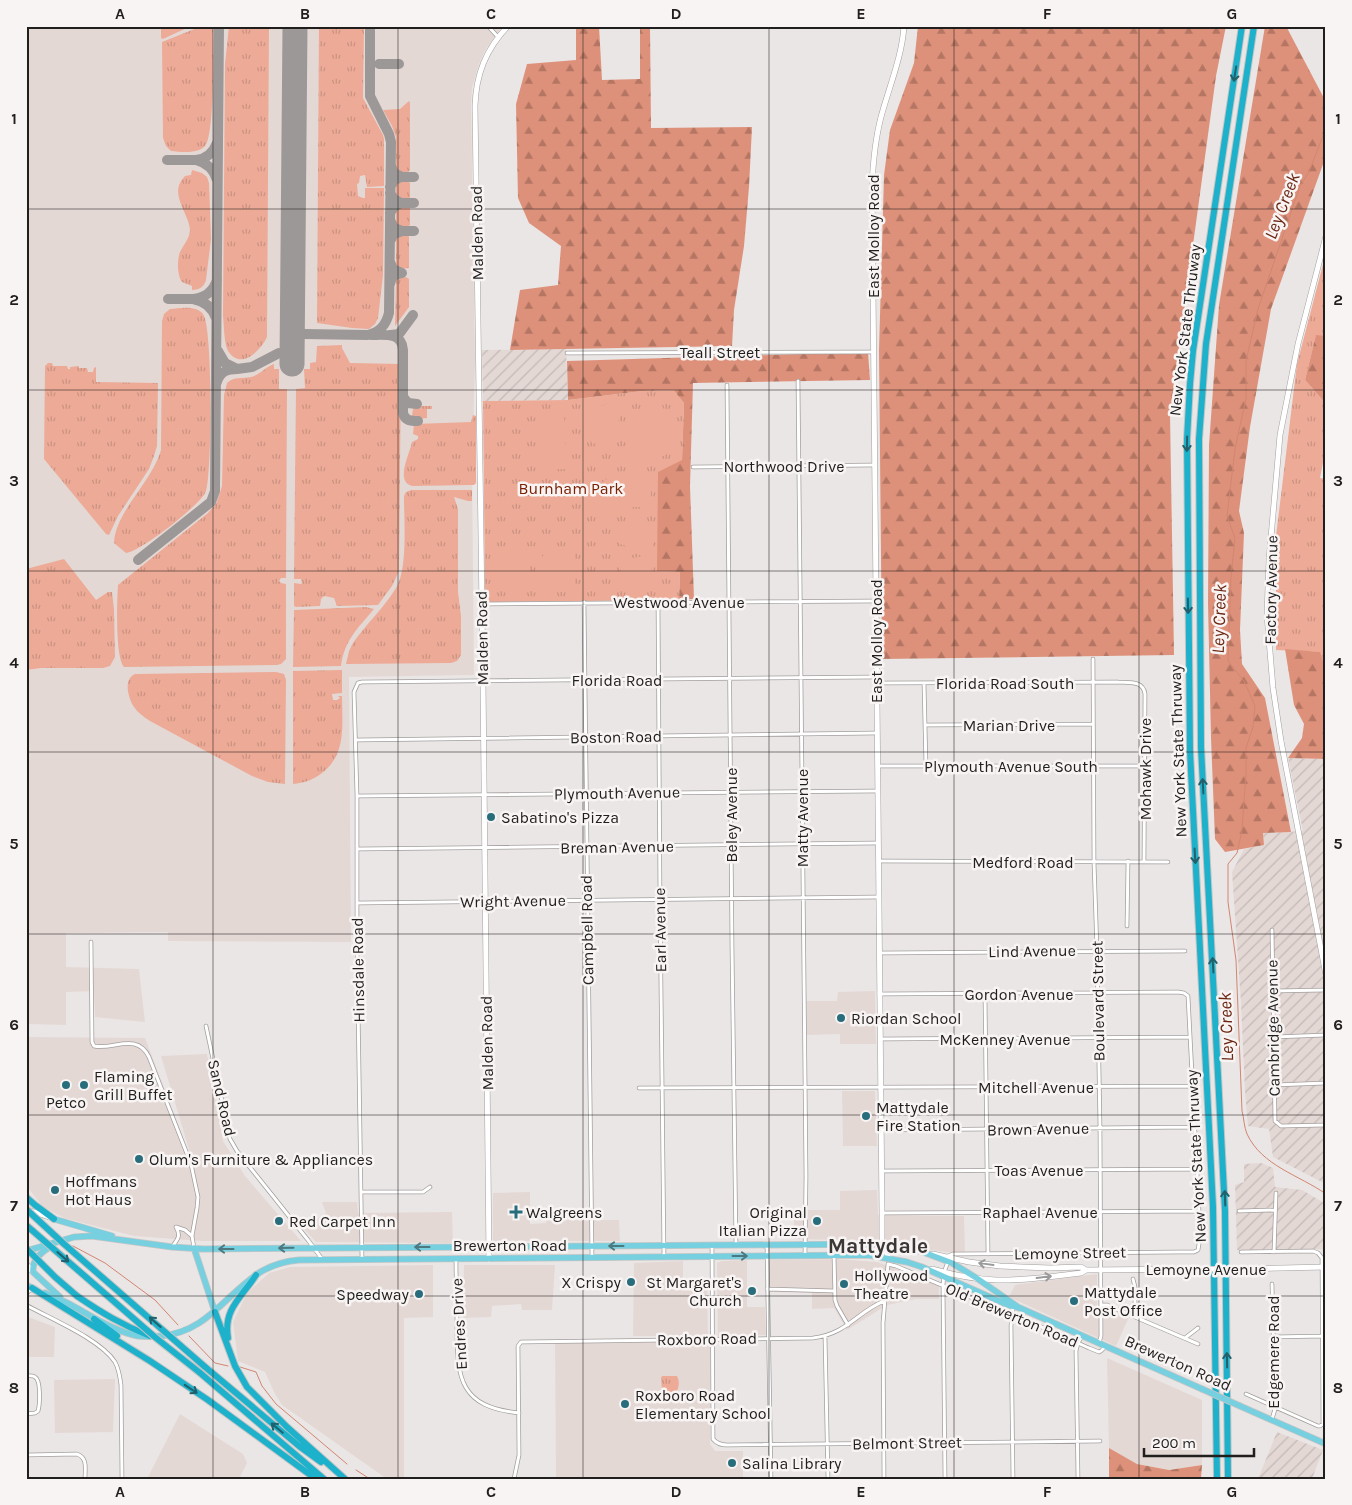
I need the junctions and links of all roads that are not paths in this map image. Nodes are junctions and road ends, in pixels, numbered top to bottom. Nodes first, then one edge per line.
1 (488, 26) edge
2 (508, 26) edge
3 (904, 26) edge
4 (1242, 26) edge
5 (1254, 26) edge
6 (498, 37) junction
7 (1326, 236) edge
8 (873, 352) junction
9 (567, 353) dead end
10 (798, 381) dead end
11 (727, 385) dead end
12 (874, 465) junction
13 (798, 466) junction
14 (693, 467) dead end
15 (728, 467) junction
16 (800, 601) junction
17 (876, 601) junction
18 (584, 602) junction
19 (658, 602) junction
20 (729, 602) junction
21 (482, 604) junction
22 (1093, 660) dead end
23 (730, 678) junction
24 (801, 678) junction
25 (659, 679) junction
26 (585, 680) junction
27 (876, 680) junction
28 (483, 681) junction
29 (358, 683) joint
30 (924, 683) junction
31 (1093, 683) junction
32 (1134, 683) joint
33 (1093, 724) junction
34 (925, 725) junction
35 (877, 733) junction
36 (801, 734) junction
37 (730, 735) junction
38 (659, 736) junction
39 (484, 738) junction
40 (586, 738) junction
41 (356, 740) junction
42 (878, 766) junction
43 (926, 766) junction
44 (1145, 766) junction
45 (1093, 767) junction
46 (802, 791) junction
47 (878, 791) junction
48 (730, 792) junction
49 (659, 793) junction
50 (586, 794) junction
51 (484, 795) junction
52 (357, 796) junction
53 (878, 843) junction
54 (802, 844) junction
55 (731, 845) junction
56 (660, 846) junction
57 (586, 847) junction
58 (485, 848) junction
59 (357, 849) junction
60 (1128, 861) junction
61 (1144, 861) junction
62 (878, 862) junction
63 (1094, 862) junction
64 (1168, 862) dead end
65 (879, 897) junction
66 (731, 898) junction
67 (803, 898) junction
68 (660, 899) junction
69 (587, 900) junction
70 (485, 901) junction
71 (357, 903) junction
72 (1127, 926) dead end
73 (1272, 930) dead end
74 (90, 942) dead end
75 (1185, 950) dead end
76 (1098, 951) junction
77 (879, 953) junction
78 (1326, 976) edge
79 (1326, 990) edge
80 (1273, 991) junction
81 (1098, 993) junction
82 (879, 994) junction
83 (986, 994) junction
84 (206, 1026) dead end
85 (1326, 1035) edge
86 (1190, 1037) junction
87 (1274, 1037) junction
88 (1099, 1038) junction
89 (880, 1039) junction
90 (986, 1039) junction
91 (1326, 1083) edge
92 (1274, 1085) junction
93 (1193, 1086) junction
94 (1100, 1087) junction
95 (639, 1088) dead end
96 (734, 1088) junction
97 (805, 1088) junction
98 (880, 1088) junction
99 (986, 1088) junction
100 (663, 1089) junction
101 (1326, 1126) edge
102 (1195, 1127) junction
103 (1100, 1128) junction
104 (987, 1129) junction
105 (881, 1130) junction
106 (1197, 1169) junction
107 (1100, 1170) junction
108 (881, 1171) junction
109 (987, 1171) junction
110 (430, 1187) dead end
111 (361, 1192) junction
112 (1276, 1192) dead end
113 (26, 1197) edge
114 (26, 1209) edge
115 (1275, 1210) junction
116 (1199, 1211) junction
117 (1239, 1211) dead end
118 (1101, 1212) junction
119 (882, 1213) junction
120 (988, 1213) junction
121 (54, 1219) junction
122 (26, 1224) edge
123 (192, 1236) junction
124 (136, 1242) junction
125 (55, 1243) junction
126 (882, 1244) junction
127 (736, 1245) junction
128 (767, 1245) junction
129 (806, 1245) junction
130 (592, 1246) junction
131 (664, 1246) junction
132 (712, 1246) junction
133 (172, 1247) junction
134 (489, 1247) junction
135 (194, 1248) junction
136 (314, 1248) junction
137 (362, 1248) junction
138 (26, 1250) edge
139 (1241, 1252) dead end
140 (1274, 1252) junction
141 (1101, 1253) junction
142 (988, 1254) junction
143 (834, 1255) junction
144 (767, 1256) junction
145 (805, 1256) junction
146 (664, 1257) junction
147 (713, 1257) junction
148 (592, 1258) junction
149 (322, 1259) junction
150 (362, 1259) junction
151 (456, 1259) junction
152 (489, 1259) junction
153 (948, 1259) junction
154 (888, 1261) junction
155 (26, 1264) edge
156 (1324, 1267) edge
157 (1101, 1269) junction
158 (1086, 1270) junction
159 (33, 1272) junction
160 (944, 1274) junction
161 (256, 1275) junction
162 (978, 1279) junction
163 (1133, 1279) dead end
164 (1272, 1284) dead end
165 (29, 1286) edge
166 (943, 1286) junction
167 (768, 1290) junction
168 (834, 1291) junction
169 (26, 1296) edge
170 (884, 1301) junction
171 (26, 1304) edge
172 (71, 1305) junction
173 (1101, 1305) junction
174 (1017, 1307) junction
175 (215, 1312) junction
176 (1012, 1314) junction
177 (1135, 1316) junction
178 (94, 1319) junction
179 (848, 1325) junction
180 (1198, 1328) dead end
181 (150, 1336) junction
182 (825, 1336) junction
183 (1082, 1336) junction
184 (1323, 1336) junction
185 (1273, 1337) junction
186 (769, 1338) junction
187 (1186, 1338) junction
188 (713, 1339) junction
189 (1078, 1343) junction
190 (1098, 1343) junction
191 (1198, 1344) dead end
192 (1105, 1346) junction
193 (230, 1354) junction
194 (150, 1361) junction
195 (26, 1376) edge
196 (1246, 1394) dead end
197 (1275, 1406) junction
198 (519, 1413) junction
199 (26, 1414) edge
200 (1272, 1420) junction
201 (1100, 1441) dead end
202 (1012, 1442) junction
203 (1078, 1442) junction
204 (884, 1443) junction
205 (945, 1443) junction
206 (827, 1444) junction
207 (1326, 1444) edge
208 (771, 1445) junction
209 (26, 1455) edge
210 (85, 1479) edge
211 (122, 1479) edge
212 (316, 1479) edge
213 (324, 1479) edge
214 (345, 1479) edge
215 (514, 1479) edge
216 (771, 1479) edge
217 (828, 1479) edge
218 (884, 1479) edge
219 (945, 1479) edge
220 (1013, 1479) edge
221 (1078, 1479) edge
222 (1217, 1479) edge
223 (1228, 1479) edge

1 - 6 street
2 - 6 street, Malden Road
3 - 8 street, East Molloy Road
4 -> 222 highway, New York State Thruway
223 -> 5 highway, New York State Thruway
6 - 21 street, Malden Road
7 - 78 street, Factory Avenue
8 - 9 street, Teall Street
8 - 12 street, East Molloy Road
10 - 13 street, Matty Avenue
11 - 15 street, Beley Avenue
12 - 13 street, Northwood Drive
12 - 17 street, East Molloy Road
13 - 15 street, Northwood Drive
13 - 16 street, Matty Avenue
14 - 15 street, Northwood Drive
15 - 20 street, Beley Avenue
16 - 17 street, Westwood Avenue
16 - 20 street, Westwood Avenue
16 - 24 street, Matty Avenue
17 - 27 street, East Molloy Road
18 - 19 street, Westwood Avenue
18 - 21 street, Westwood Avenue
18 - 26 street, Campbell Road
19 - 20 street, Westwood Avenue
19 - 25 street, Earl Avenue
20 - 23 street, Beley Avenue
21 - 28 street, Malden Road
22 - 31 street, Boulevard Street
23 - 24 street, Florida Road
23 - 25 street, Florida Road
23 - 37 street, Beley Avenue
24 - 27 street, Florida Road
24 - 36 street, Matty Avenue
25 - 26 street, Florida Road
25 - 38 street, Earl Avenue
26 - 28 street, Florida Road
26 - 40 street, Campbell Road
27 - 30 street, Florida Road South
27 - 35 street, East Molloy Road
28 - 29 street, Florida Road
28 - 39 street, Malden Road
29 - 41 street, Hinsdale Road
30 - 31 street, Florida Road South
30 - 34 street
31 - 32 street, Florida Road South
31 - 33 street, Boulevard Street
32 - 44 street, Mohawk Drive
33 - 34 street, Marian Drive
33 - 45 street, Boulevard Street
34 - 43 street
35 - 36 street, Boston Road
35 - 42 street, East Molloy Road
36 - 37 street, Boston Road
36 - 46 street, Matty Avenue
37 - 38 street, Boston Road
37 - 48 street, Beley Avenue
38 - 40 street, Boston Road
38 - 49 street, Earl Avenue
39 - 40 street, Boston Road
39 - 41 street, Boston Road
39 - 51 street, Malden Road
40 - 50 street, Campbell Road
41 - 52 street, Hinsdale Road
42 - 43 street, Plymouth Avenue South
42 - 47 street, East Molloy Road
43 - 45 street, Plymouth Avenue South
44 - 45 street, Plymouth Avenue South
44 - 61 street, Mohawk Drive
45 - 63 street, Boulevard Street
46 - 47 street, Plymouth Avenue
46 - 48 street, Plymouth Avenue
46 - 54 street, Matty Avenue
47 - 53 street, East Molloy Road
48 - 49 street, Plymouth Avenue
48 - 55 street, Beley Avenue
49 - 50 street, Plymouth Avenue
49 - 56 street, Earl Avenue
50 - 51 street, Plymouth Avenue
50 - 57 street, Campbell Road
51 - 52 street, Plymouth Avenue
51 - 58 street, Malden Road
52 - 59 street, Hinsdale Road
53 - 54 street, Breman Avenue
53 - 62 street, East Molloy Road
54 - 55 street, Breman Avenue
54 - 67 street, Matty Avenue
55 - 56 street, Breman Avenue
55 - 66 street, Beley Avenue
56 - 57 street, Breman Avenue
56 - 68 street, Earl Avenue
57 - 58 street, Breman Avenue
57 - 69 street, Campbell Road
58 - 59 street, Breman Avenue
58 - 70 street, Malden Road
59 - 71 street, Hinsdale Road
60 - 61 street, Medford Road
60 - 63 street, Medford Road
60 - 72 street
61 - 64 street, Medford Road
62 - 63 street, Medford Road
62 - 65 street, East Molloy Road
63 - 76 street, Boulevard Street
65 - 67 street, Wright Avenue
65 - 77 street, East Molloy Road
66 - 67 street, Wright Avenue
66 - 68 street, Wright Avenue
66 - 96 street, Beley Avenue
67 - 97 street, Matty Avenue
68 - 69 street, Wright Avenue
68 - 100 street, Earl Avenue
69 - 70 street, Wright Avenue
69 - 130 street, Campbell Road
70 - 71 street, Wright Avenue
70 - 134 street, Malden Road
71 - 111 street, Hinsdale Road
73 - 80 street, Cambridge Avenue
74 - 123 street
75 - 76 street, Lind Avenue
76 - 77 street, Lind Avenue
76 - 81 street, Boulevard Street
77 - 82 street, East Molloy Road
79 - 80 street
80 - 87 street, Cambridge Avenue
81 - 83 street, Gordon Avenue
81 - 86 street, Gordon Avenue
81 - 88 street, Boulevard Street
82 - 83 street, Gordon Avenue
82 - 89 street, East Molloy Road
83 - 90 street
84 - 136 street, Sand Road
85 - 87 street
86 - 88 street, McKenney Avenue
86 - 93 street
87 - 92 street, Cambridge Avenue
88 - 90 street, McKenney Avenue
88 - 94 street, Boulevard Street
89 - 90 street, McKenney Avenue
89 - 98 street, East Molloy Road
90 - 99 street
91 - 92 street
92 - 101 street, Cambridge Avenue
93 - 94 street, Mitchell Avenue
93 - 102 street
94 - 99 street, Mitchell Avenue
94 - 103 street, Boulevard Street
95 - 100 street, Mitchell Avenue
96 - 97 street, Mitchell Avenue
96 - 100 street, Mitchell Avenue
96 - 127 street, Beley Avenue
97 - 98 street, Mitchell Avenue
97 - 129 street, Matty Avenue
98 - 99 street, Mitchell Avenue
98 - 105 street, East Molloy Road
99 - 104 street
100 - 131 street, Earl Avenue
102 - 103 street, Brown Avenue
102 - 106 street
103 - 104 street, Brown Avenue
103 - 107 street, Boulevard Street
104 - 105 street, Brown Avenue
104 - 109 street
105 - 108 street, East Molloy Road
106 - 107 street, Toas Avenue
106 - 116 street
107 - 109 street, Toas Avenue
107 - 118 street, Boulevard Street
108 - 109 street, Toas Avenue
108 - 119 street, East Molloy Road
109 - 120 street
110 - 111 street
111 - 137 street, Hinsdale Road
112 - 115 street
113 - 121 highway
114 - 121 street
214 -> 114 highway, bridge
115 - 117 street
115 - 140 street
116 - 118 street, Raphael Avenue
116 - 141 street, Lemoyne Street
118 - 120 street, Raphael Avenue
118 - 141 street, Boulevard Street
119 - 120 street, Raphael Avenue
119 - 126 street, East Molloy Road
120 - 142 street
121 - 124 main road
122 -> 213 highway, bridge
123 - 133 street
123 - 135 street
124 - 125 main road, Brewerton Road
124 - 133 main road, Brewerton Road
125 - 138 main road, Brewerton Road
125 - 159 main road
126 - 129 main road, Brewerton Road
126 - 153 main road, Brewerton Road
126 - 154 street, East Molloy Road
127 - 128 main road, Brewerton Road
127 - 132 main road, Brewerton Road
128 - 129 main road, Brewerton Road
128 - 144 street
129 - 145 street, Matty Avenue
131 -> 130 main road, Brewerton Road
130 - 134 main road, Brewerton Road
130 - 148 street, Campbell Road
131 - 132 main road, Brewerton Road
131 - 146 street, Earl Avenue
132 - 147 street
133 - 135 main road, Brewerton Road
134 -> 137 main road, Brewerton Road
134 - 152 street, Malden Road
136 -> 135 main road, Brewerton Road
135 - 175 main road
136 - 137 main road, Brewerton Road
136 - 149 street, Sand Road
137 - 150 street, Hinsdale Road
138 - 181 highway, bridge
139 - 140 street
140 - 156 street
141 - 142 street, Lemoyne Street
141 - 157 street, Boulevard Street
142 - 153 street, Lemoyne Street
143 - 145 main road, Brewerton Road
143 - 154 main road, Brewerton Road
143 - 168 street
144 - 145 main road, Brewerton Road
147 -> 144 main road, Brewerton Road
144 - 167 street
146 - 147 main road, Brewerton Road
146 - 148 main road, Brewerton Road
147 - 188 street
148 - 152 main road, Brewerton Road
149 - 150 main road, Brewerton Road
149 - 161 main road, Brewerton Road
150 - 151 main road, Brewerton Road
151 - 152 main road, Brewerton Road
151 - 198 street, Endres Drive
158 -> 153 street, Lemoyne Avenue
153 - 160 street
153 - 162 main road, Brewerton Road
154 - 160 main road, Brewerton Road
154 - 166 street, Old Brewerton Road
154 - 170 street
155 - 159 street
156 - 157 street, Lemoyne Avenue, bridge
156 - 184 street
157 - 158 street, Lemoyne Avenue
157 - 173 street, Boulevard Street
162 -> 158 street, Lemoyne Avenue
159 - 172 main road
160 - 162 street, Lemoyne Avenue
160 - 166 street
160 - 174 main road, Brewerton Road
161 - 175 main road, Brewerton Road
161 - 193 highway
162 - 174 main road, Brewerton Road
163 - 177 street
164 - 185 street, Edgemere Road
165 - 169 street
165 - 172 main road, Brewerton Road
165 - 194 highway
166 - 176 street, Old Brewerton Road
166 - 205 street
167 - 168 street
167 - 186 street
168 - 179 street
170 - 179 street, Roxboro Road
170 - 204 street
171 - 211 street
172 - 178 main road, Brewerton Road
173 - 177 street
173 - 190 street, Boulevard Street
174 - 176 street
174 - 183 main road, Brewerton Road
175 - 181 main road, Brewerton Road
175 - 193 highway
176 - 189 street, Old Brewerton Road
176 - 202 street
177 - 187 street
178 - 181 main road, Brewerton Road
178 - 194 highway
179 - 182 street, Roxboro Road
180 - 187 street
182 - 186 street, Roxboro Road
182 - 206 street
183 - 189 street
183 - 190 main road, Brewerton Road
184 - 185 street
184 - 197 street
185 - 197 street, Edgemere Road
186 - 188 street, Roxboro Road
186 - 208 street
187 - 191 street
188 - 198 street, Roxboro Road
188 - 208 street, Belmont Street
189 - 192 street, Old Brewerton Road
189 - 203 street
190 - 192 main road, Brewerton Road
192 - 200 main road, Brewerton Road, bridge
193 - 214 highway
194 -> 212 highway
195 - 199 street
196 - 197 street
197 - 200 street, Edgemere Road
198 - 215 street
200 - 207 main road, Brewerton Road
201 - 203 street, Belmont Street
202 - 203 street, Belmont Street
202 - 205 street, Belmont Street
202 - 220 street
203 - 221 street
204 - 205 street, Belmont Street
204 - 206 street, Belmont Street
204 - 218 street
205 - 219 street
206 - 208 street, Belmont Street
206 - 217 street
208 - 216 street
209 - 210 street

